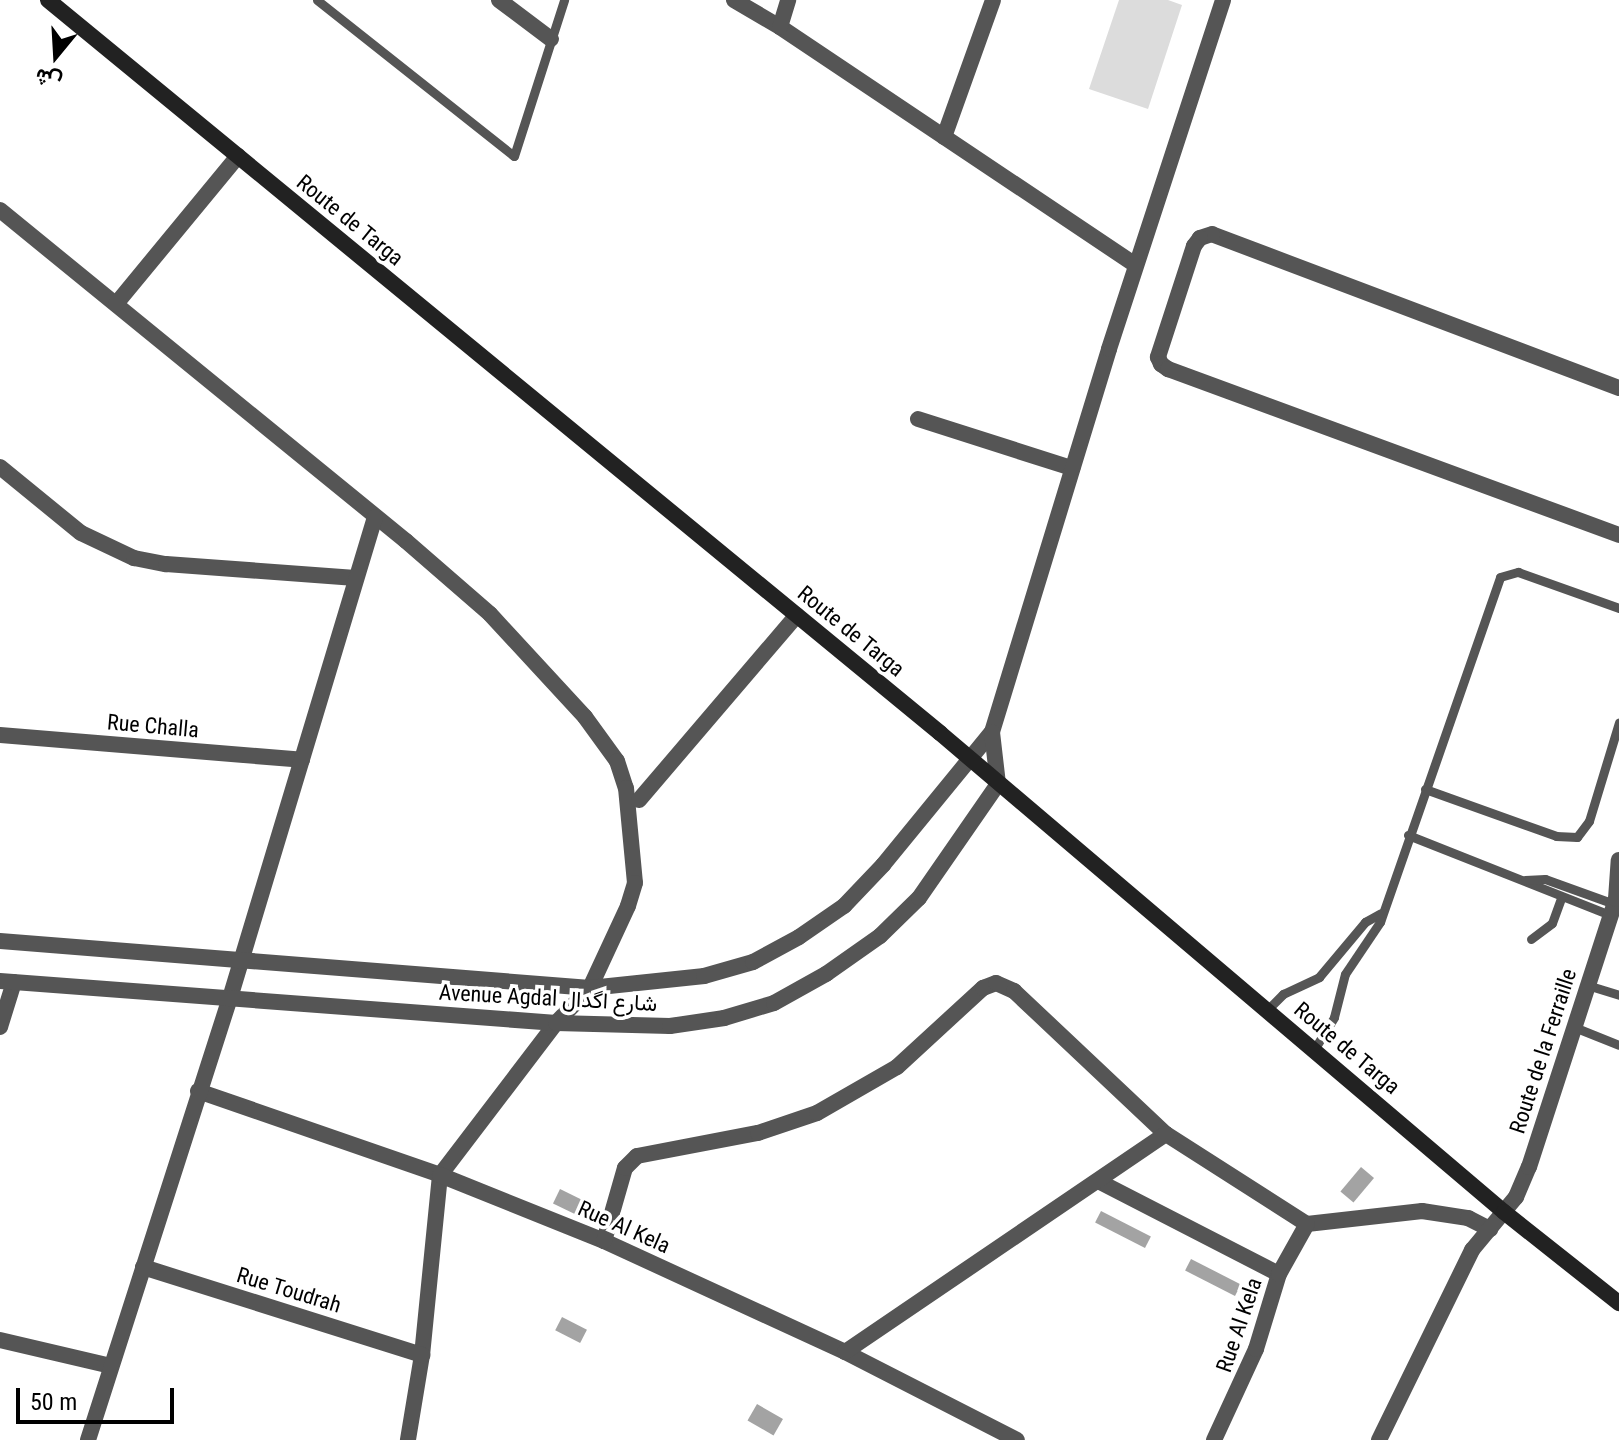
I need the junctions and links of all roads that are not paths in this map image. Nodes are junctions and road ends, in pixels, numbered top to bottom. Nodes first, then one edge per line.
1 (48, 0) edge
2 (317, 0) edge
3 (499, 0) edge
4 (564, 0) edge
5 (734, 0) edge
6 (788, 0) edge
7 (993, 0) edge
8 (1223, 0) edge
9 (780, 27) junction
10 (551, 39) junction
11 (944, 137) junction
12 (238, 156) junction
13 (0, 210) edge
14 (1136, 265) junction
15 (116, 304) junction
16 (1619, 388) edge
17 (918, 419) dead end
18 (0, 467) edge
19 (1072, 468) junction
20 (375, 517) junction
21 (1619, 535) edge
22 (355, 578) junction
23 (1619, 608) edge
24 (797, 615) junction
25 (1619, 722) edge
26 (992, 732) junction
27 (3, 733) edge
28 (968, 757) junction
29 (302, 760) junction
30 (998, 784) junction
31 (1425, 789) junction
32 (639, 800) dead end
33 (1408, 835) junction
34 (1619, 860) edge
35 (1525, 880) junction
36 (1561, 898) junction
37 (1615, 904) edge
38 (1381, 913) junction
39 (1354, 935) junction
40 (1531, 939) dead end
41 (0, 941) edge
42 (1367, 943) junction
43 (239, 960) junction
44 (1331, 964) junction
45 (1345, 974) junction
46 (7, 981) edge
47 (1587, 985) junction
48 (590, 988) junction
49 (1619, 995) edge
50 (230, 998) junction
51 (1267, 1010) junction
52 (556, 1023) junction
53 (0, 1027) edge
54 (1574, 1027) junction
55 (1619, 1045) edge
56 (1315, 1048) junction
57 (198, 1091) junction
58 (1166, 1134) junction
59 (440, 1175) junction
60 (1098, 1181) junction
61 (1504, 1212) junction
62 (1307, 1224) junction
63 (1490, 1229) junction
64 (604, 1241) junction
65 (143, 1267) junction
66 (1279, 1274) junction
67 (1619, 1303) edge
68 (0, 1340) edge
69 (845, 1352) junction
70 (422, 1355) junction
71 (111, 1366) junction
72 (88, 1440) edge
73 (408, 1440) edge
74 (1017, 1440) edge
75 (1214, 1440) edge
76 (1379, 1440) edge

1 - 12 main road, Route de Targa
2 - 10 lane
3 - 10 street
4 - 10 lane
5 - 9 street
6 - 9 street
7 - 11 street
8 - 14 street
9 - 11 street
11 - 14 street
12 - 15 street
12 - 24 main road, Route de Targa
13 - 15 street
14 - 19 street
15 - 20 street
16 - 21 street
17 - 19 street
18 - 22 street
19 - 26 street
20 - 22 street
20 - 48 street
22 - 29 street
23 - 31 lane
24 - 28 main road, Route de Targa
24 - 32 street
25 - 31 lane
26 - 28 street, Avenue Agdal شارع اگدال
26 - 30 street
27 - 29 street, Rue Challa
28 - 30 main road, Route de Targa
28 - 48 street, Avenue Agdal شارع اگدال
29 - 43 street
30 - 51 main road, Route de Targa
30 - 52 street, Avenue Agdal شارع اگدال
31 - 33 lane
33 - 35 lane
33 - 38 lane
34 - 37 street, Route de la Ferraille
35 - 36 lane
35 - 37 lane
36 - 37 lane
36 - 40 lane
37 - 47 street, Route de la Ferraille
38 - 39 lane
38 - 42 lane
39 - 42 lane
39 - 44 lane
41 - 43 street, Avenue Agdal شارع اگدال
42 - 45 lane
43 - 48 street, Avenue Agdal شارع اگدال
43 - 50 street
44 - 45 lane
44 - 51 lane
45 - 56 lane
46 - 50 street, Avenue Agdal شارع اگدال
46 - 53 street
47 - 49 lane
47 - 54 street, Route de la Ferraille
48 - 52 street
50 - 52 street, Avenue Agdal شارع اگدال
50 - 57 street
51 - 56 main road, Route de Targa
52 - 59 street
54 - 55 lane
54 - 61 street, Route de la Ferraille
56 - 61 main road, Route de Targa
57 - 59 street, Rue Al Kela
57 - 65 street
58 - 60 street
58 - 62 street
58 - 64 street
59 - 64 street, Rue Al Kela
59 - 70 street
60 - 66 street
60 - 69 street
61 - 63 street, Route de la Ferraille
61 - 67 main road, Route de Targa
62 - 63 street
62 - 66 street, Rue Al Kela
63 - 76 street, Route de la Ferraille
64 - 69 street, Rue Al Kela
65 - 70 street, Rue Toudrah
65 - 71 street
66 - 75 street, Rue Al Kela
68 - 71 street
69 - 74 street, Rue Al Kela
70 - 73 street
71 - 72 street

